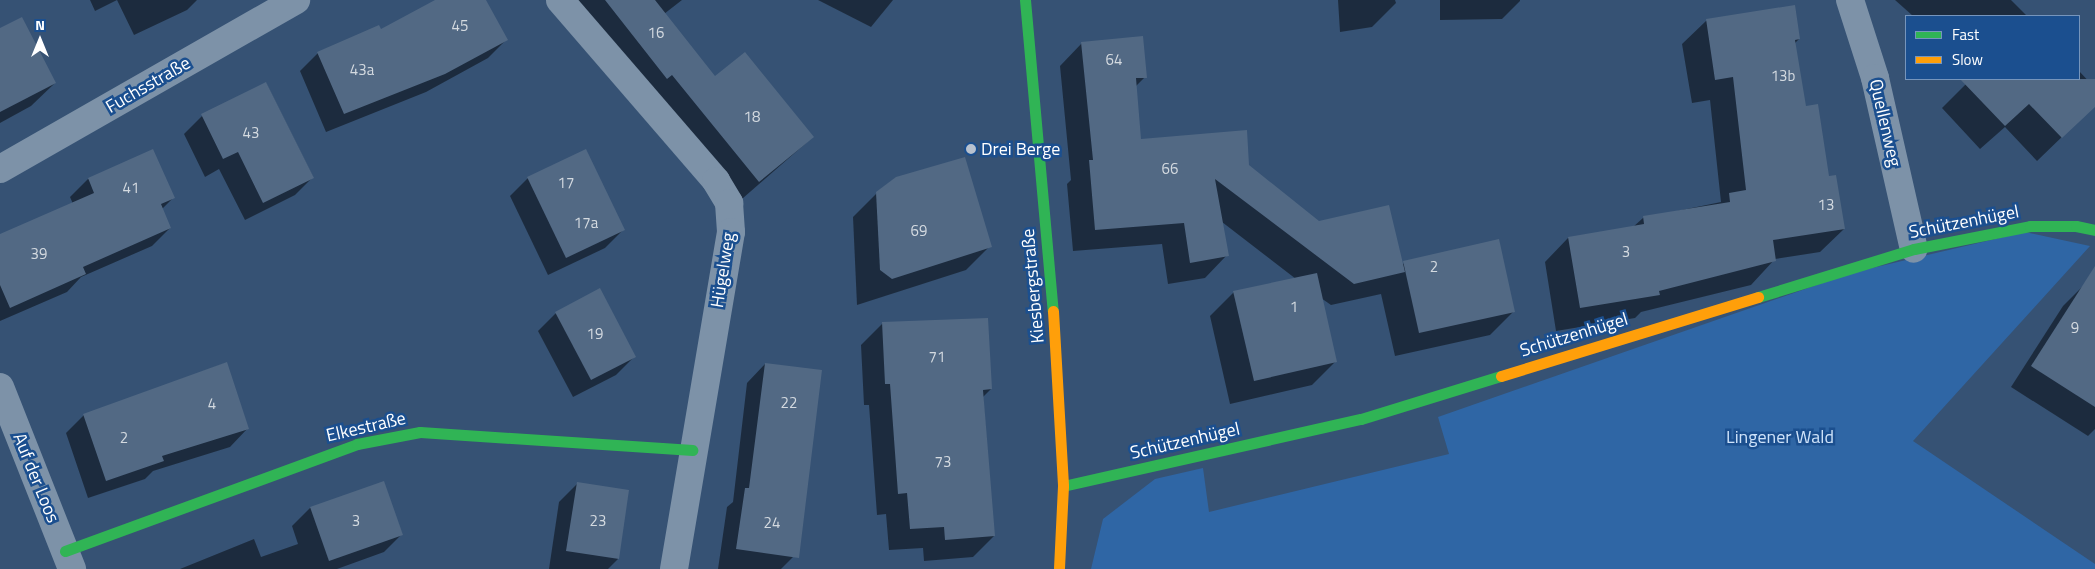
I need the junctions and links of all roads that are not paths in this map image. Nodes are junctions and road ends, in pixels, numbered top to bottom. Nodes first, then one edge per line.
1 (296, 0) edge
2 (560, 0) edge
3 (1025, 0) edge
4 (1850, 0) edge
5 (0, 169) edge
6 (2095, 230) edge
7 (1914, 248) junction
8 (0, 387) edge
9 (692, 450) junction
10 (1063, 486) junction
11 (68, 560) edge
12 (674, 569) edge
13 (1059, 569) edge

1 - 5 street, Fuchsstraße
2 - 9 street, Hügelweg
3 - 10 street, Kiesbergstraße
4 - 7 street, Quellenweg
6 - 7 street, Schützenhügel
7 - 10 street, Schützenhügel
8 - 11 street, Auf der Loos
9 - 11 street, Elkestraße
9 - 12 street, Hügelweg
10 - 13 street, Kiesbergstraße

